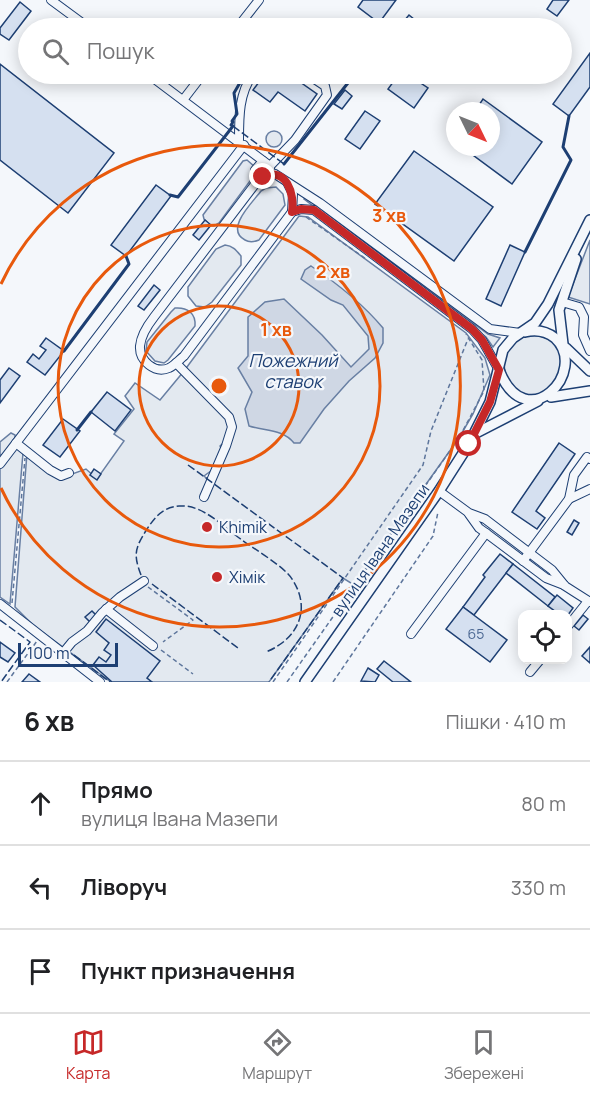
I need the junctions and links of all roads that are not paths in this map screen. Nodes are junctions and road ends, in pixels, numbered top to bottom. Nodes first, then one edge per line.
1 (51, 0) edge
2 (259, 0) edge
3 (75, 18) edge
4 (245, 18) edge
5 (161, 84) edge
6 (195, 84) edge
7 (246, 84) edge
8 (322, 84) edge
9 (183, 100) junction
10 (241, 142) junction
11 (268, 167) junction
12 (255, 170) dead end
13 (287, 182) junction
14 (296, 214) junction
15 (590, 220) edge
16 (585, 231) junction
17 (562, 302) junction
18 (520, 333) junction
19 (563, 345) junction
20 (590, 351) edge
21 (176, 363) junction
22 (499, 370) junction
23 (590, 371) edge
24 (590, 391) edge
25 (545, 398) junction
26 (476, 433) junction
27 (16, 442) junction
28 (590, 459) edge
29 (0, 464) edge
30 (69, 473) dead end
31 (590, 489) edge
32 (439, 491) junction
33 (204, 496) dead end
34 (569, 499) junction
35 (469, 513) junction
36 (486, 533) junction
37 (529, 552) junction
38 (523, 561) junction
39 (143, 582) road end
40 (565, 586) junction
41 (589, 601) edge
42 (0, 604) edge
43 (106, 609) junction
44 (572, 620) edge
45 (411, 634) dead end
46 (153, 646) dead end
47 (63, 653) junction
48 (537, 664) edge
49 (530, 672) dead end
50 (99, 682) edge
51 (305, 682) edge

1 - 3 street
2 - 4 street
5 - 9 street
6 - 9 street
7 - 10 street
8 - 11 street
9 - 10 street
10 - 11 street
10 - 27 street
11 - 12 street
11 - 13 street
11 - 21 street
13 - 14 street
13 - 18 street
14 - 21 street
14 - 22 street
15 - 16 main road
16 - 17 main road
16 - 18 main road
17 - 19 main road
17 - 20 street
18 - 19 main road
18 - 22 main road
19 - 23 main road
19 - 25 main road
21 - 33 street
22 - 25 main road
22 - 26 main road, вулиця Івана Мазепи
24 - 25 main road
25 - 26 main road
26 - 32 main road, вулиця Івана Мазепи
27 - 29 street
27 - 30 street
28 - 34 street
31 - 34 street
32 - 35 street
32 - 51 main road, вулиця Івана Мазепи
34 - 37 street
35 - 36 street
35 - 37 street
36 - 38 street
36 - 45 street
37 - 38 street
37 - 40 street
38 - 40 street
39 - 43 street
40 - 41 street
41 - 44 street
42 - 47 street
43 - 46 street
43 - 47 street
47 - 50 street
48 - 49 street

